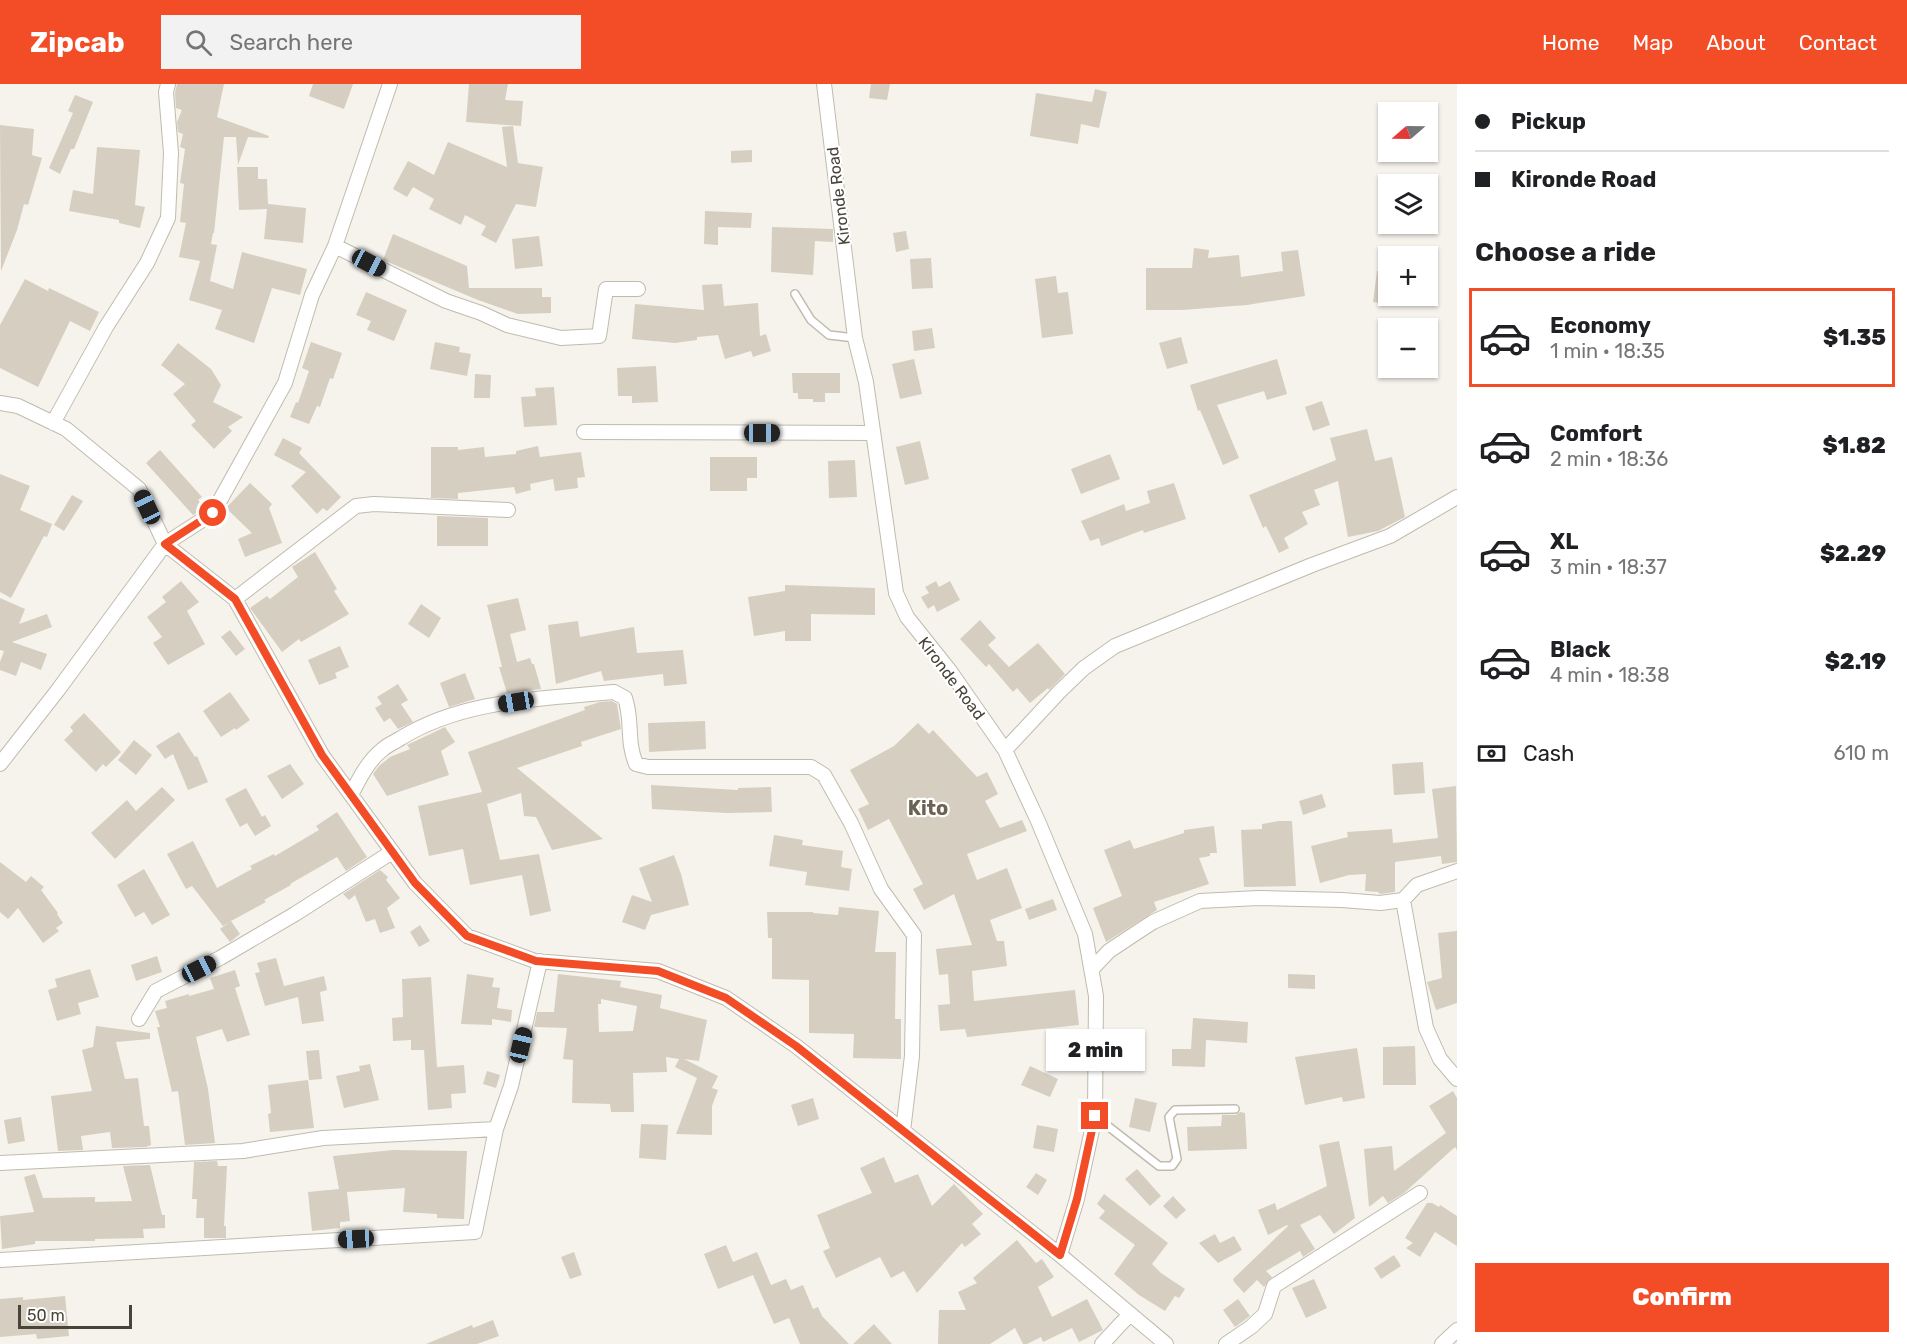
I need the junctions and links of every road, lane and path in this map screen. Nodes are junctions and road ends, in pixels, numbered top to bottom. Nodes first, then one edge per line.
1 (168, 84) edge
2 (390, 84) edge
3 (824, 84) edge
4 (334, 246) junction
5 (638, 289) dead end
6 (795, 294) dead end
7 (855, 338) junction
8 (0, 403) edge
9 (53, 423) junction
10 (584, 432) dead end
11 (873, 433) junction
12 (1457, 497) edge
13 (508, 510) dead end
14 (165, 544) junction
15 (235, 599) junction
16 (1005, 750) junction
17 (0, 764) edge
18 (351, 795) junction
19 (392, 852) junction
20 (1457, 871) edge
21 (1402, 900) junction
22 (540, 961) junction
23 (1092, 969) junction
24 (139, 1019) dead end
25 (1457, 1079) edge
26 (1235, 1109) dead end
27 (1095, 1116) junction
28 (496, 1129) junction
29 (903, 1131) junction
30 (0, 1163) edge
31 (1420, 1193) dead end
32 (1060, 1255) junction
33 (0, 1260) edge
34 (1130, 1314) junction
35 (1457, 1330) edge
36 (1102, 1344) edge
37 (1166, 1344) edge
38 (1226, 1344) edge
39 (1442, 1344) edge

1 - 9 street
2 - 4 street
3 - 7 street, Kironde Road
4 - 5 street
4 - 14 street
6 - 7 lane
7 - 11 street, Kironde Road
8 - 9 street
9 - 14 street
10 - 11 street
11 - 16 street, Kironde Road
12 - 16 street
13 - 15 street
14 - 15 street
14 - 17 street
15 - 18 street
16 - 23 street, Kironde Road
18 - 19 street
18 - 29 street
19 - 22 street
19 - 24 street
20 - 21 street
21 - 23 street
21 - 25 street
22 - 28 street
22 - 29 street
23 - 27 street, Kironde Road
26 - 27 lane
27 - 32 street, Kironde Road
28 - 30 street
28 - 33 street
29 - 32 street
31 - 38 street
32 - 34 street
34 - 36 street
34 - 37 street
35 - 39 street

